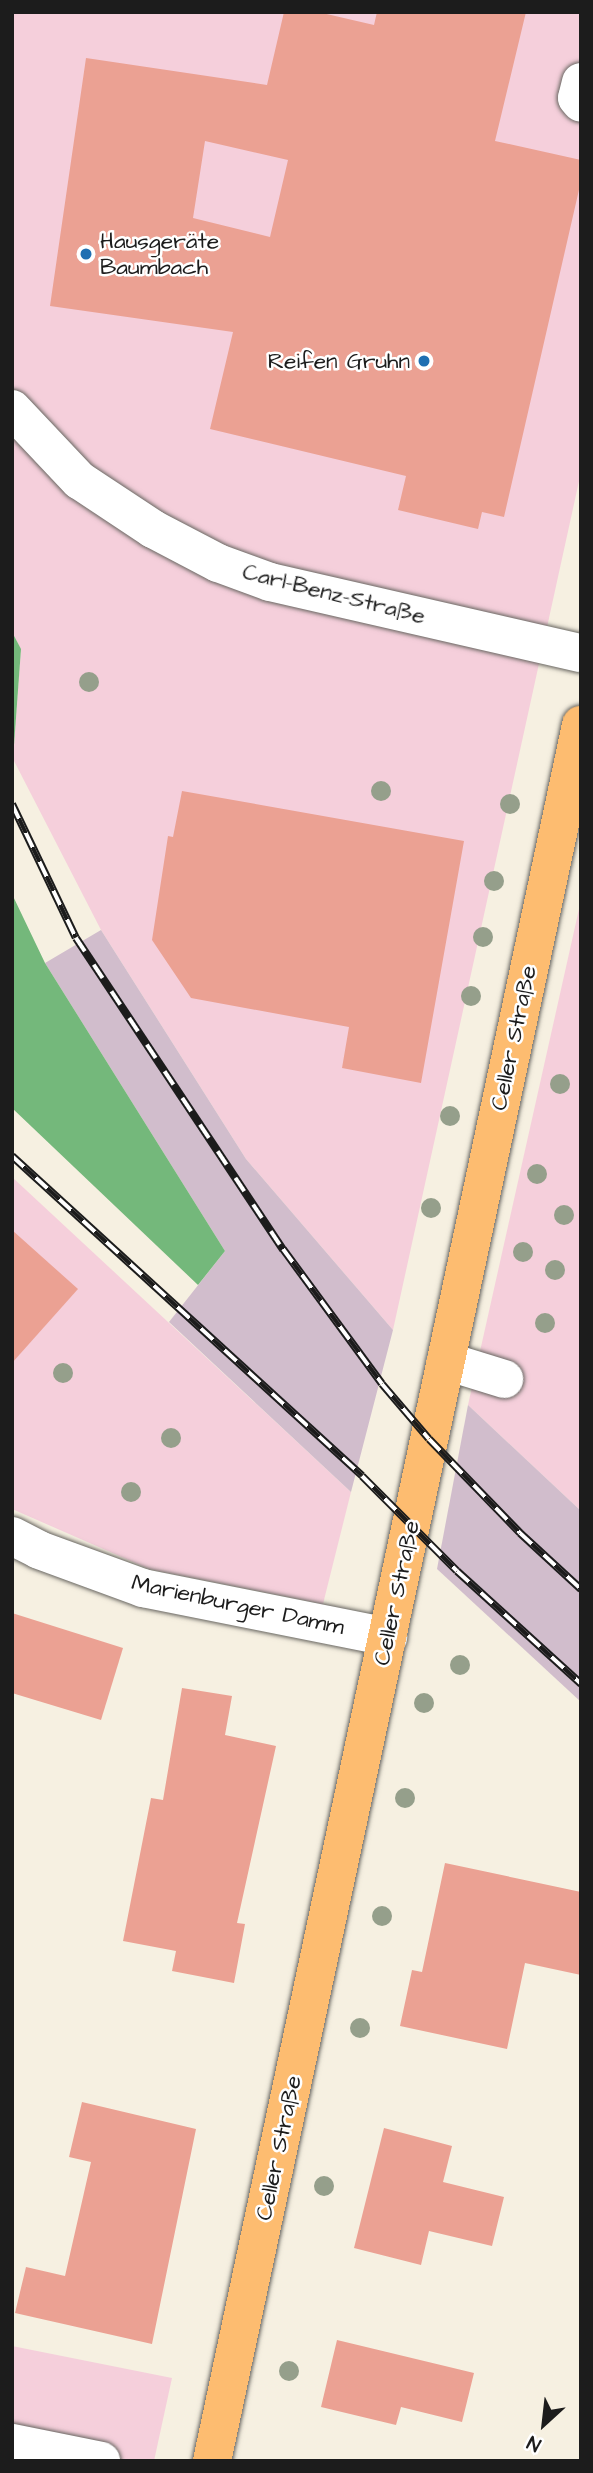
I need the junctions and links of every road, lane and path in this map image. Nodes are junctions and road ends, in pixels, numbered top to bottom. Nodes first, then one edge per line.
1 (581, 82) edge
2 (581, 103) edge
3 (12, 409) edge
4 (581, 653) edge
5 (581, 725) edge
6 (569, 838) edge
7 (446, 1361) junction
8 (503, 1379) dead end
9 (12, 1536) edge
10 (387, 1637) junction
11 (12, 2443) edge
12 (101, 2461) edge
13 (212, 2461) edge

1 - 2 street
3 - 4 street, Carl-Benz-Straße
5 - 6 main road, Celler Straße
6 - 7 main road, Celler Straße
7 - 8 street
7 - 10 main road, Celler Straße
9 - 10 street, Marienburger Damm
10 - 13 main road, Celler Straße
11 - 12 street

